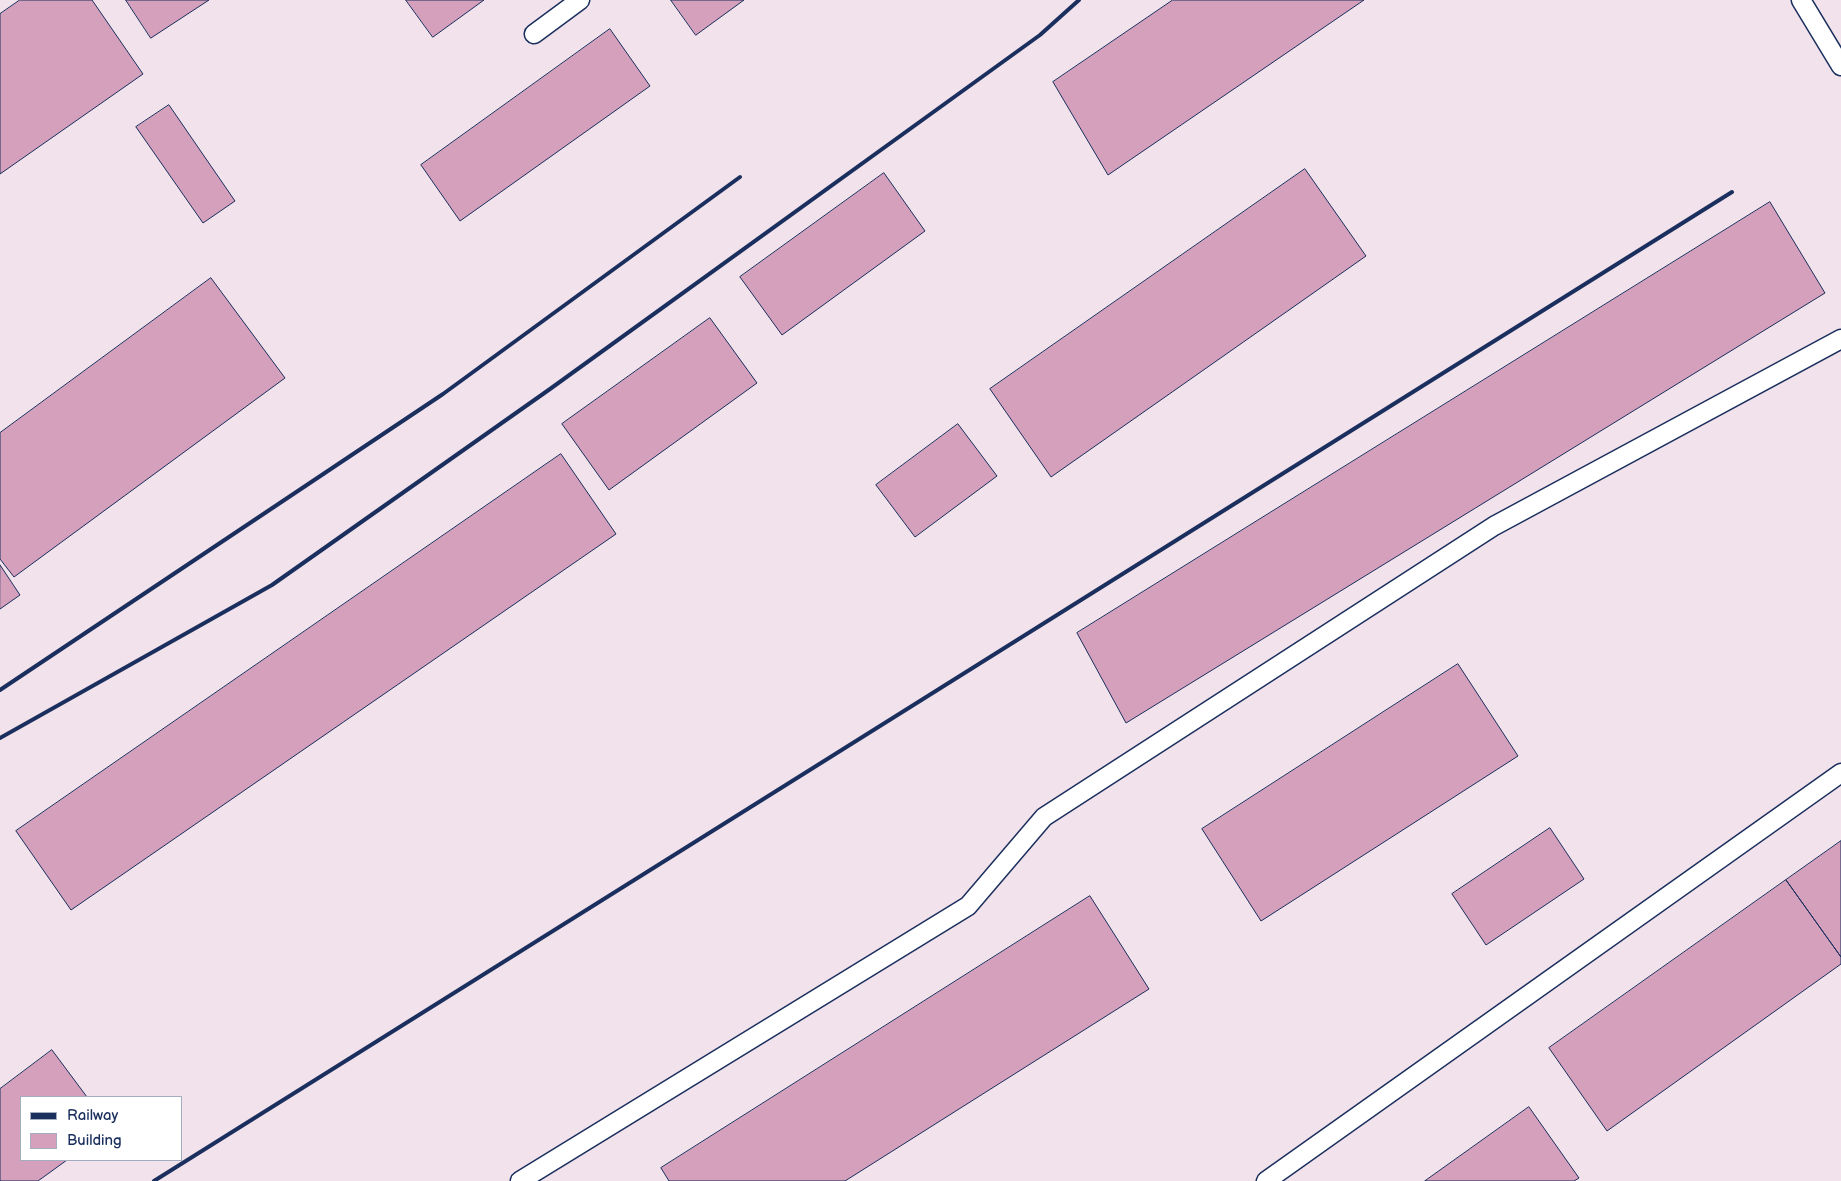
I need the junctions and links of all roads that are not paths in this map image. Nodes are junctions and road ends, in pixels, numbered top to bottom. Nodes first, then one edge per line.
1 (580, 0) edge
2 (1801, 0) edge
3 (534, 34) dead end
4 (1841, 66) edge
5 (1841, 339) edge
6 (1841, 772) edge
7 (542, 1176) edge
8 (520, 1181) edge
9 (1266, 1181) edge

1 - 3 lane
2 - 4 lane
5 - 7 lane
6 - 9 lane
7 - 8 lane

